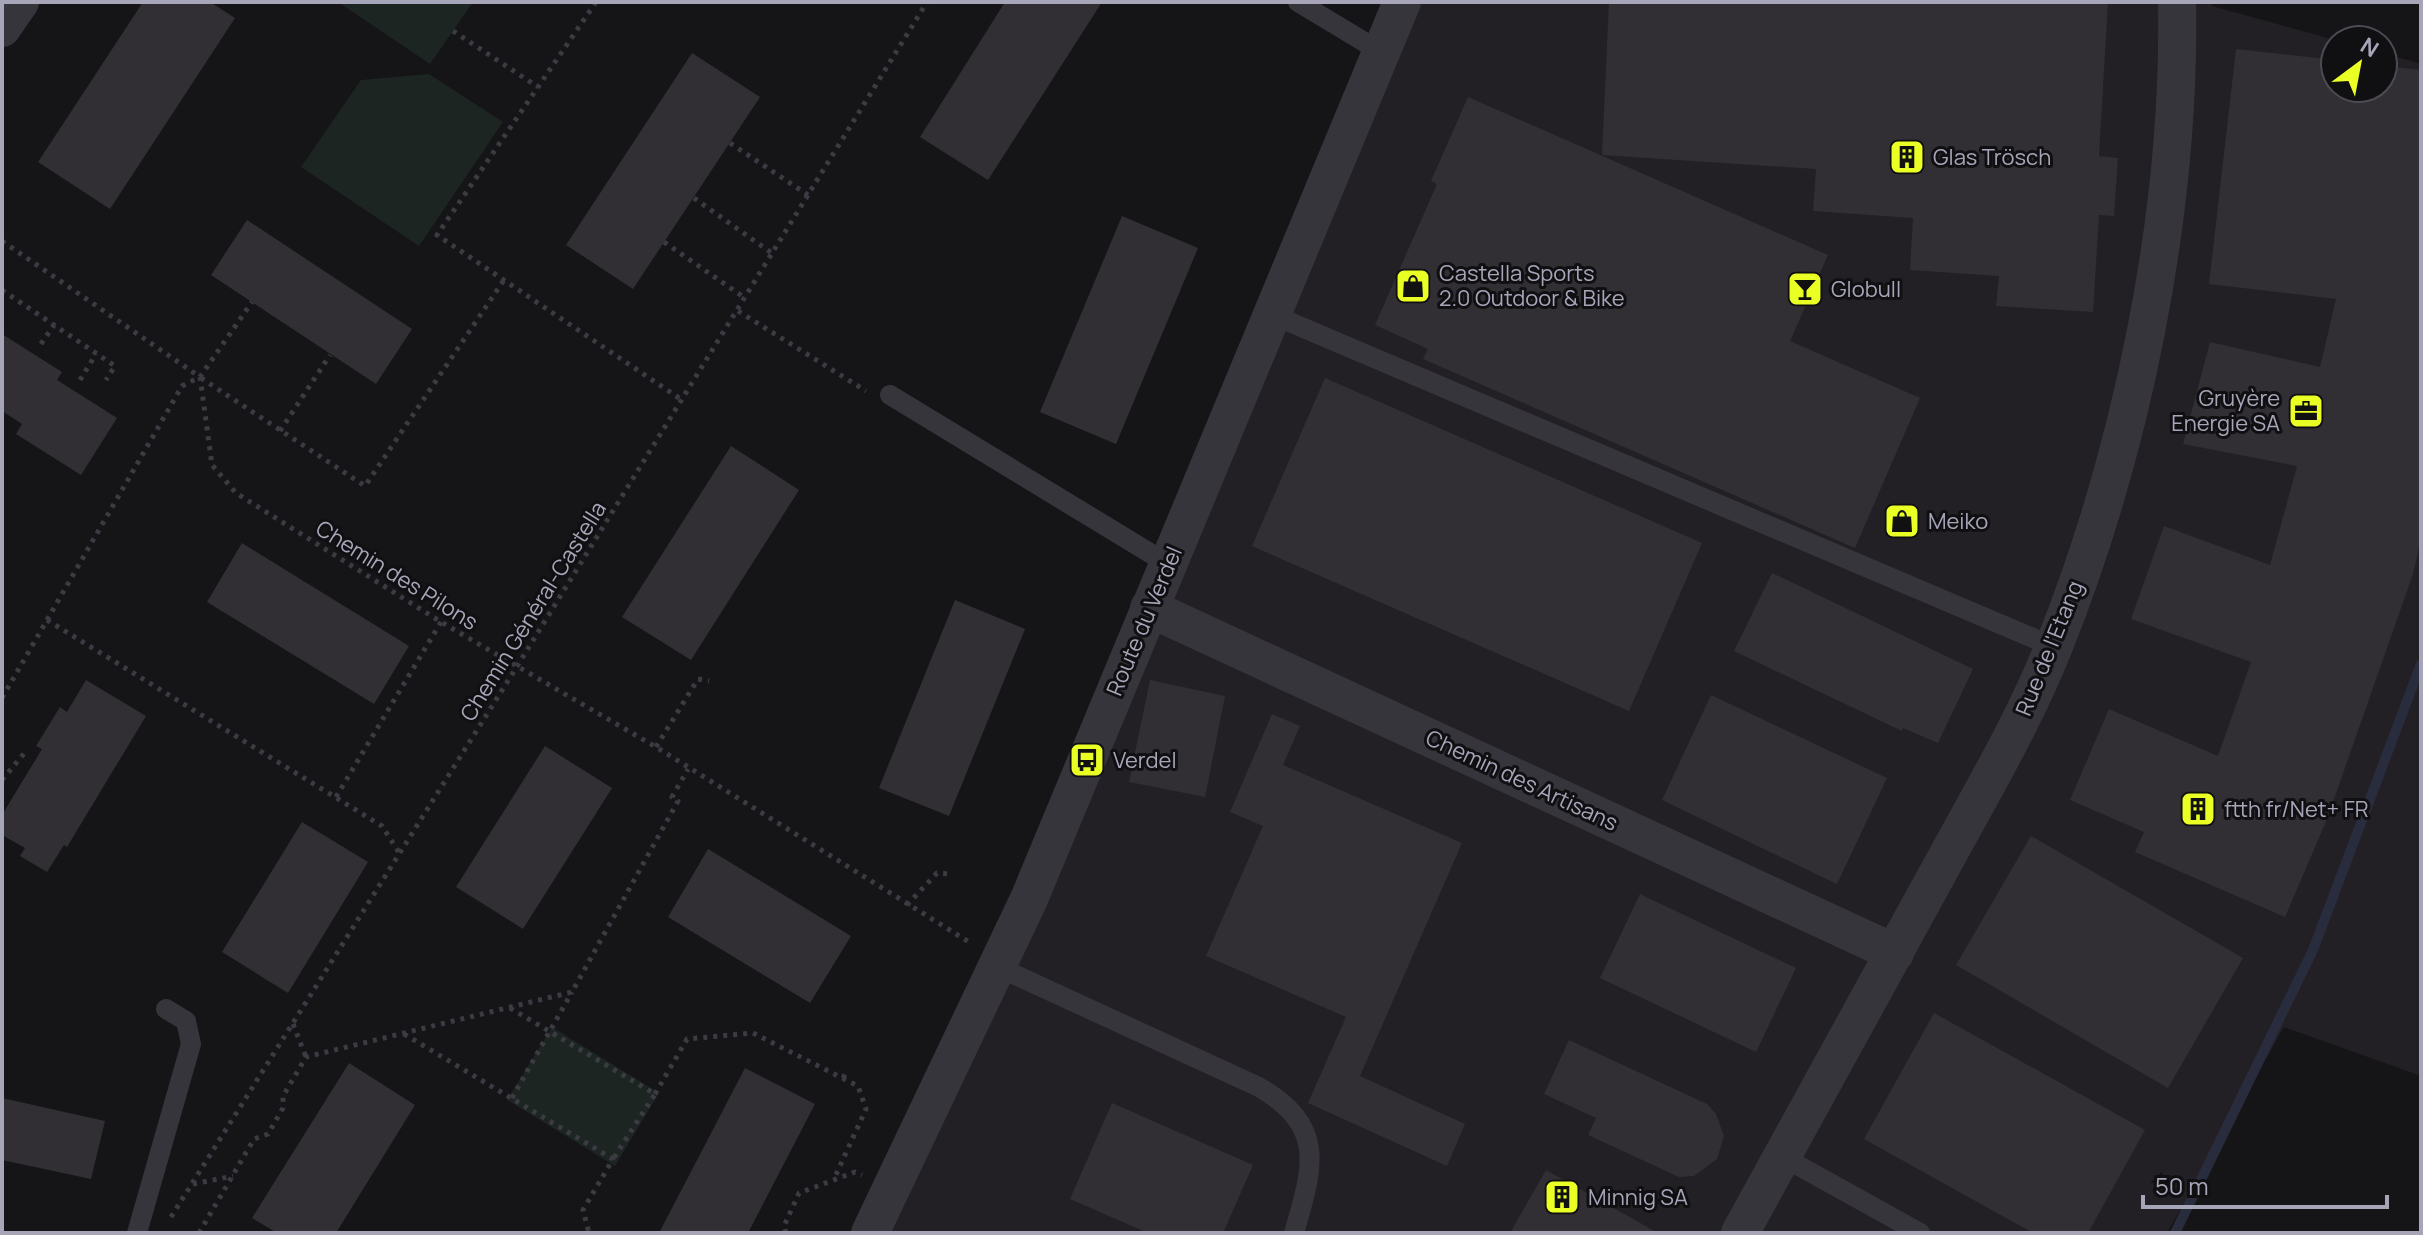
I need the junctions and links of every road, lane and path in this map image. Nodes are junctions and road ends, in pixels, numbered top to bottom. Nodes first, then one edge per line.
1 (20, 2) edge
2 (596, 2) edge
3 (927, 2) edge
4 (1298, 2) edge
5 (1402, 2) edge
6 (2177, 2) edge
7 (2, 28) edge
8 (453, 31) dead end
9 (1381, 52) junction
10 (538, 87) junction
11 (730, 143) dead end
12 (808, 195) junction
13 (694, 198) dead end
14 (2, 241) edge
15 (664, 242) dead end
16 (773, 254) junction
17 (504, 280) junction
18 (2, 290) edge
19 (745, 298) junction
20 (252, 302) dead end
21 (738, 311) junction
22 (1273, 315) junction
23 (54, 325) junction
24 (41, 344) dead end
25 (96, 354) junction
26 (330, 355) dead end
27 (200, 377) junction
28 (80, 380) dead end
29 (106, 380) dead end
30 (881, 395) joint
31 (682, 400) junction
32 (280, 431) junction
33 (1168, 564) junction
34 (1149, 608) junction
35 (47, 620) junction
36 (441, 622) junction
37 (2054, 647) junction
38 (516, 668) junction
39 (709, 681) dead end
40 (2, 698) edge
41 (656, 747) junction
42 (27, 750) dead end
43 (688, 768) junction
44 (2, 780) edge
45 (336, 797) junction
46 (400, 854) junction
47 (949, 874) dead end
48 (907, 905) junction
49 (1895, 953) junction
50 (987, 957) junction
51 (572, 992) junction
52 (509, 1007) junction
53 (166, 1009) dead end
54 (293, 1024) junction
55 (551, 1032) junction
56 (403, 1033) junction
57 (306, 1057) junction
58 (847, 1070) dead end
59 (843, 1078) junction
60 (655, 1094) junction
61 (512, 1098) junction
62 (1783, 1157) junction
63 (613, 1159) junction
64 (233, 1176) junction
65 (867, 1177) dead end
66 (834, 1179) junction
67 (192, 1184) junction
68 (169, 1221) dead end
69 (137, 1233) edge
70 (199, 1233) edge
71 (589, 1233) edge
72 (786, 1233) edge
73 (870, 1233) edge
74 (1294, 1233) edge
75 (1740, 1233) edge
76 (1920, 1233) edge

1 - 7 street
2 - 10 path
3 - 12 path, Chemin Général-Castella
4 - 9 lane
5 - 9 street, Route du Verdel
6 - 37 street, Rue de l'Etang
8 - 10 path
9 - 22 street, Route du Verdel
10 - 17 path
11 - 12 path
12 - 16 path, Chemin Général-Castella
13 - 16 path
14 - 27 path
15 - 19 path
16 - 19 path, Chemin Général-Castella
17 - 31 path
17 - 32 path
18 - 23 path
19 - 21 path, Chemin Général-Castella
20 - 27 path
21 - 30 path
21 - 31 path, Chemin Général-Castella
22 - 33 street, Route du Verdel
22 - 37 lane
23 - 24 path
23 - 25 path
25 - 28 path
25 - 29 path
26 - 32 path
27 - 32 path
27 - 35 path
27 - 36 path, Chemin des Pilons
30 - 33 lane
31 - 38 path, Chemin Général-Castella
33 - 34 street, Route du Verdel
34 - 49 street, Chemin des Artisans
34 - 50 street, Route du Verdel
35 - 40 path
35 - 45 path
36 - 38 path, Chemin des Pilons
36 - 45 path
37 - 49 street, Rue de l'Etang
38 - 41 path, Chemin des Pilons
38 - 46 path, Chemin Général-Castella
39 - 41 path
41 - 43 path, Chemin des Pilons
42 - 44 path
43 - 48 path, Chemin des Pilons
43 - 51 path
45 - 46 path
46 - 54 path, Chemin Général-Castella
47 - 48 path
48 - 50 path, Chemin des Pilons
49 - 62 street, Rue de l'Etang
50 - 73 street, Route du Verdel
50 - 74 lane
51 - 52 path
51 - 55 path
52 - 55 path
52 - 56 path
53 - 69 lane
54 - 57 path
54 - 67 path, Chemin Général-Castella
55 - 60 path
55 - 61 path
56 - 57 path
56 - 61 path
57 - 64 path
58 - 59 path
59 - 60 path
59 - 66 path
60 - 63 path
61 - 63 path
62 - 75 street, Rue de l'Etang
62 - 76 lane
63 - 71 path
64 - 67 path
64 - 70 path
65 - 66 path
66 - 72 path
67 - 68 path, Chemin Général-Castella

